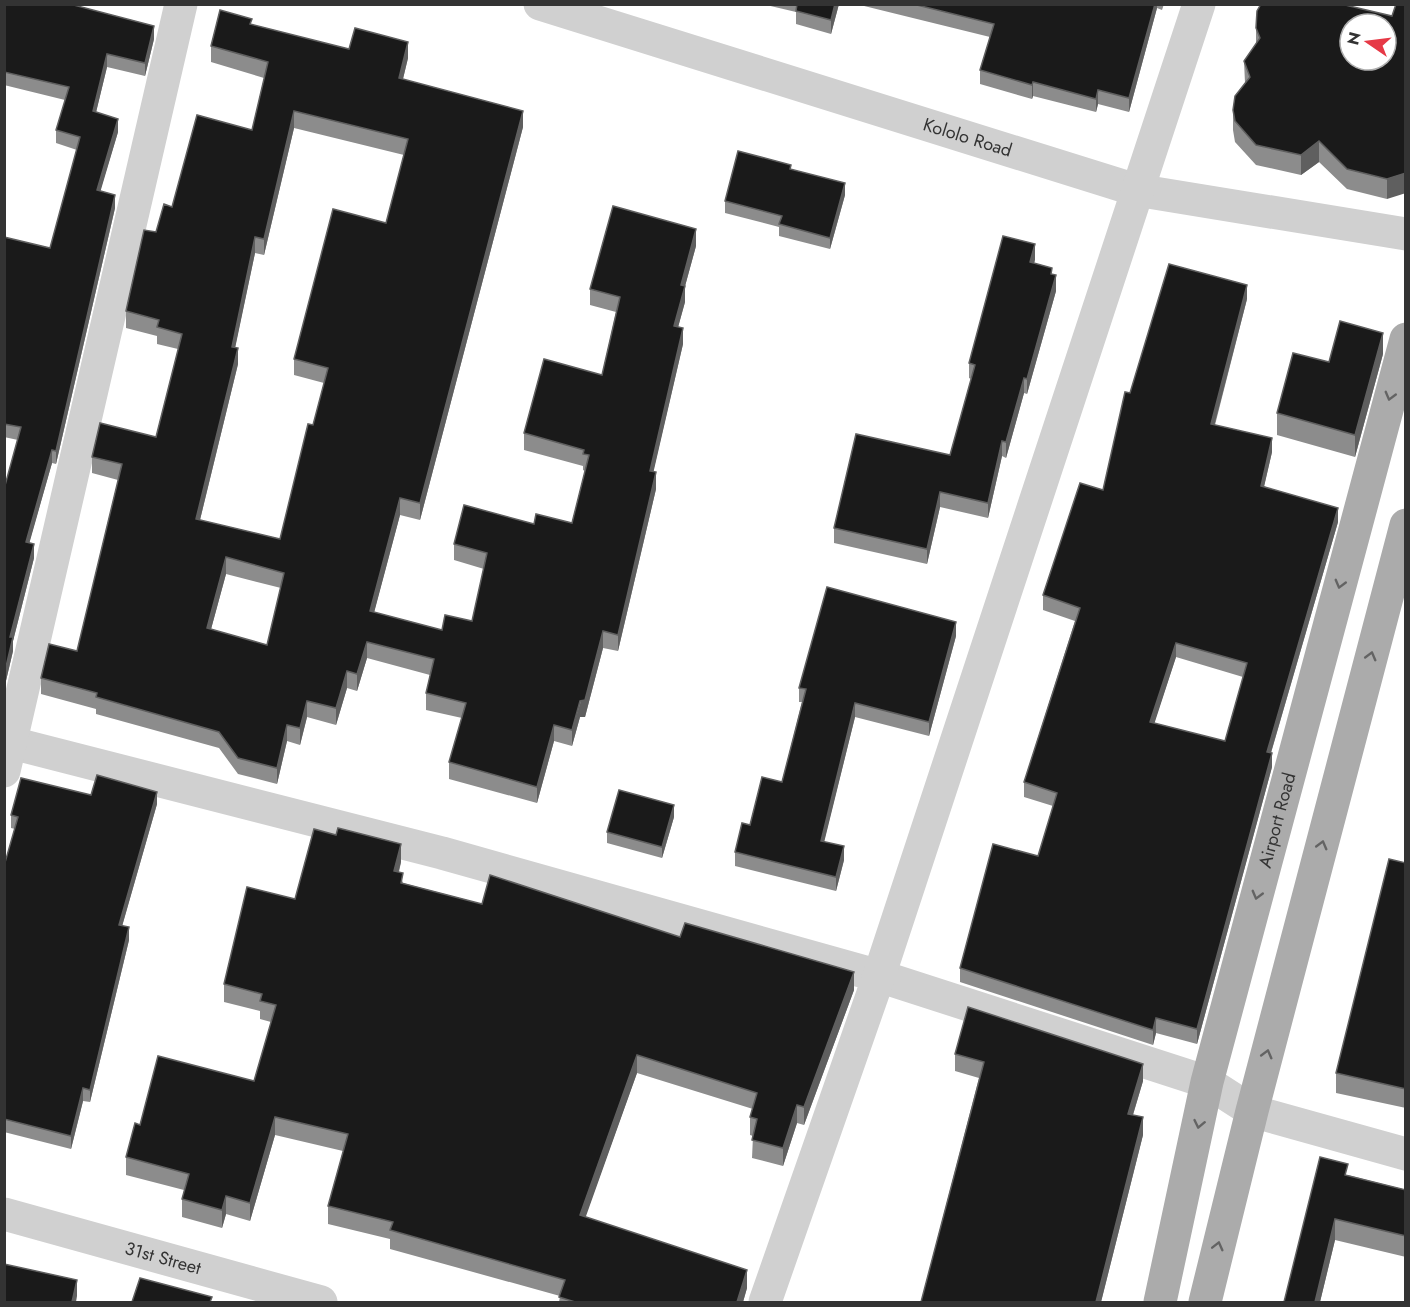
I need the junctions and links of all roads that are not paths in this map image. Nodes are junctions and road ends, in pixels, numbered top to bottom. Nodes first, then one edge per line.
1 (181, 4) edge
2 (1199, 4) edge
3 (550, 6) edge
4 (1136, 190) junction
5 (1406, 234) edge
6 (1406, 339) edge
7 (1406, 525) edge
8 (7, 752) edge
9 (879, 976) junction
10 (1208, 1082) junction
11 (1252, 1111) junction
12 (1406, 1155) edge
13 (4, 1214) edge
14 (321, 1302) edge
15 (765, 1302) edge
16 (1160, 1302) edge
17 (1205, 1302) edge

1 - 8 street
2 - 4 street
3 - 4 street, Kololo Road
4 - 5 street, Kololo Road
4 - 9 street
6 -> 10 main road, Airport Road
11 -> 7 main road
8 - 9 street
9 - 10 street
9 - 15 street
10 - 11 street
10 -> 16 main road, Airport Road
11 - 12 street
17 -> 11 main road
13 - 14 street, 31st Street

